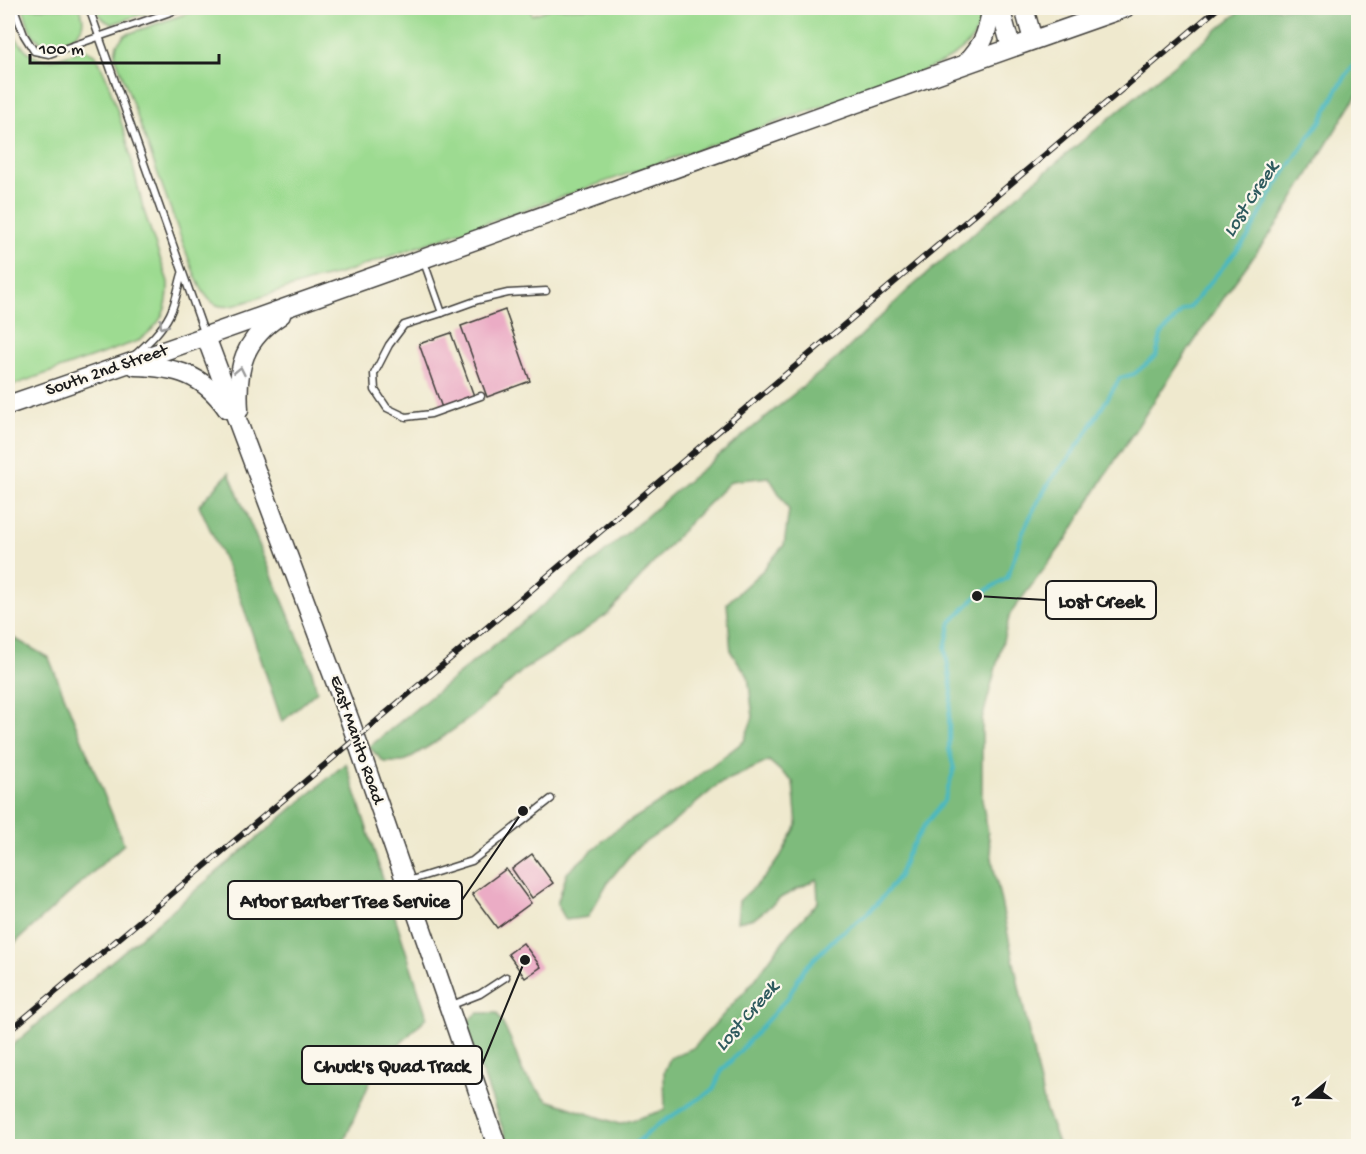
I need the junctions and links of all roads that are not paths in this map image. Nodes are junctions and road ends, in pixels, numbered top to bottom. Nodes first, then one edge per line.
1 (89, 8) edge
2 (182, 8) edge
3 (992, 8) edge
4 (1000, 8) edge
5 (1024, 8) edge
6 (1125, 8) edge
7 (15, 11) edge
8 (8, 17) edge
9 (99, 37) junction
10 (1033, 40) junction
11 (1011, 47) junction
12 (966, 63) junction
13 (423, 258) junction
14 (182, 273) junction
15 (546, 291) dead end
16 (301, 302) junction
17 (442, 313) junction
18 (206, 337) junction
19 (124, 365) junction
20 (481, 396) dead end
21 (8, 405) edge
22 (241, 429) junction
23 (551, 799) dead end
24 (405, 882) junction
25 (506, 977) dead end
26 (448, 1006) junction
27 (497, 1146) edge

1 - 9 lane
2 - 9 lane
3 - 12 main road
4 - 11 main road
5 - 10 main road
6 - 10 main road
7 - 8 lane
7 - 9 lane
9 - 14 lane
10 - 11 main road
11 - 12 main road
12 - 13 main road
13 - 16 main road
13 - 17 lane
14 - 18 lane
14 -> 19 lane
15 - 17 lane
16 - 18 main road, South 2nd Street
22 -> 16 main road
17 - 20 lane
18 - 19 main road, South 2nd Street
18 - 22 main road, East Manito Road
19 - 21 main road, South 2nd Street
19 - 22 main road
22 - 24 main road, East Manito Road
23 - 24 lane
24 - 26 main road, East Manito Road
25 - 26 lane
26 - 27 main road, East Manito Road

